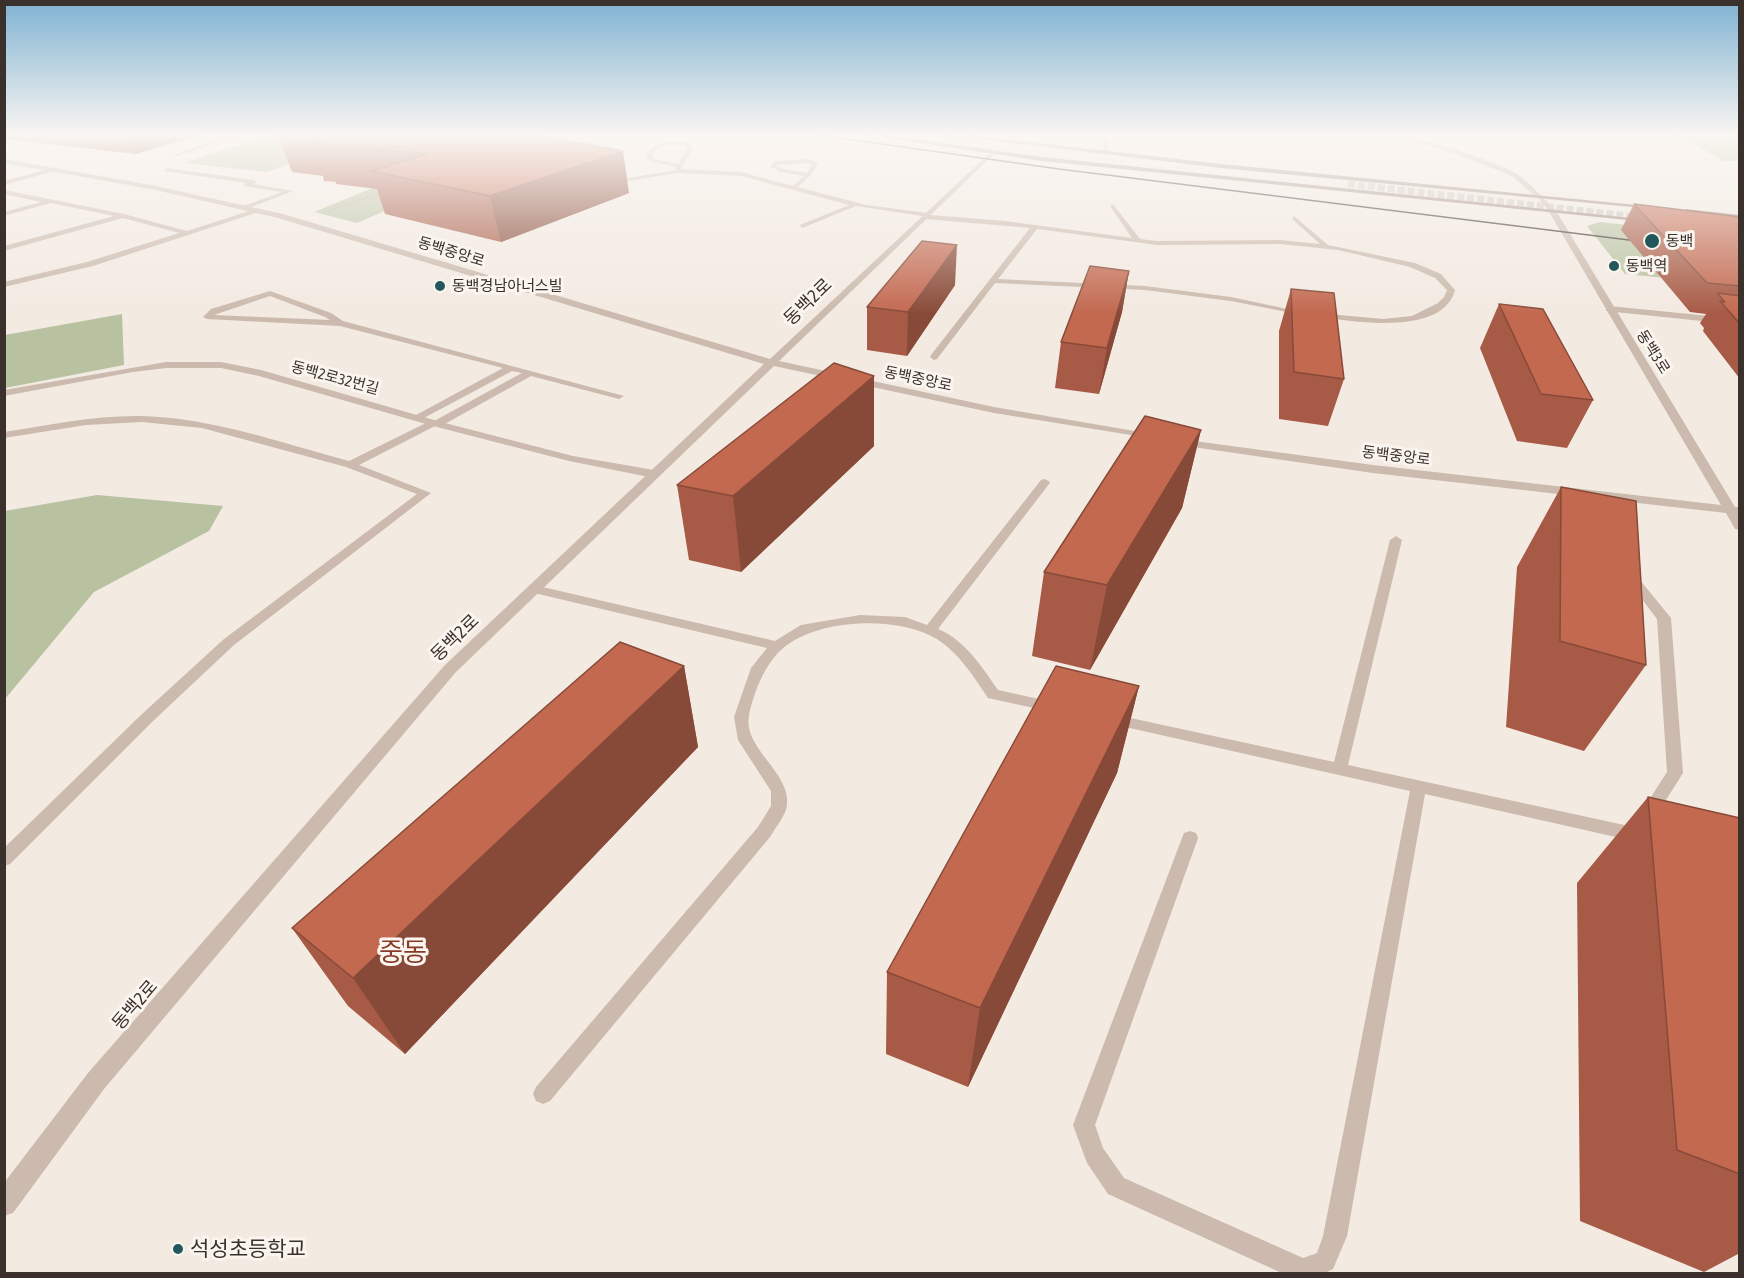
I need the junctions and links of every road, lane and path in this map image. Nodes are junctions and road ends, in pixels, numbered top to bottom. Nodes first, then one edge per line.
1 (18, 195) edge
2 (185, 195) edge
3 (280, 195) edge
4 (376, 195) edge
5 (822, 195) edge
6 (949, 195) edge
7 (1407, 195) edge
8 (1437, 195) edge
9 (1523, 195) edge
10 (1421, 196) junction
11 (1538, 196) junction
12 (52, 201) junction
13 (856, 204) junction
14 (1113, 206) dead end
15 (246, 207) junction
16 (1551, 209) junction
17 (1673, 210) edge
18 (258, 211) junction
19 (327, 212) dead end
20 (4, 214) edge
21 (123, 216) junction
22 (927, 216) junction
23 (1740, 217) edge
24 (1294, 218) dead end
25 (802, 226) dead end
26 (1034, 228) junction
27 (187, 233) junction
28 (1138, 241) junction
29 (1327, 246) junction
30 (4, 249) edge
31 (994, 281) junction
32 (4, 285) edge
33 (1609, 309) junction
34 (1740, 322) edge
35 (340, 323) junction
36 (934, 357) dead end
37 (772, 363) junction
38 (511, 368) junction
39 (529, 373) junction
40 (4, 393) edge
41 (619, 396) dead end
42 (419, 417) junction
43 (435, 423) junction
44 (4, 435) edge
45 (350, 465) junction
46 (654, 474) junction
47 (1045, 482) dead end
48 (1736, 510) edge
49 (1740, 526) edge
50 (1396, 540) dead end
51 (1629, 575) edge
52 (534, 589) junction
53 (930, 631) junction
54 (777, 646) junction
55 (1063, 709) edge
56 (1098, 716) edge
57 (1340, 768) junction
58 (1419, 785) junction
59 (1636, 834) junction
60 (1190, 838) dead end
61 (1654, 846) edge
62 (4, 859) edge
63 (543, 1094) dead end
64 (4, 1204) edge

1 - 12 street
2 - 15 street, 동백중앙로
3 - 15 lane
4 - 19 path
5 - 13 lane
6 - 22 street, 동백2로
7 - 10 main road
8 - 10 main road
9 - 11 main road
10 - 16 main road
11 - 16 street, 동백3로
11 - 16 main road
12 - 20 street
12 - 21 street
13 - 22 lane
13 - 25 lane
14 - 28 lane
15 - 18 street, 동백중앙로
16 - 33 street, 동백3로
17 - 23 main road
18 - 27 street
18 - 37 street, 동백중앙로
21 - 27 street
21 - 30 street
22 - 26 lane
22 - 37 street, 동백2로
24 - 29 lane
26 - 28 lane
26 - 31 lane
27 - 32 street
28 - 29 lane
29 - 31 lane
31 - 36 lane
33 - 34 street
33 - 48 street, 동백3로
35 - 35 lane
35 - 38 lane
37 - 46 street, 동백2로
37 - 48 street, 동백중앙로
38 - 39 lane
38 - 42 lane
39 - 41 lane
39 - 43 lane
40 - 42 street, 동백2로32번길
42 - 43 street, 동백2로32번길
43 - 45 lane
43 - 46 street, 동백2로32번길
44 - 45 lane
45 - 62 lane
46 - 52 street, 동백2로
47 - 53 lane
48 - 49 street, 동백3로
50 - 57 lane
51 - 59 lane
52 - 54 lane
52 - 64 street, 동백2로
53 - 54 lane
53 - 55 lane
54 - 63 lane
56 - 57 lane
57 - 58 lane
58 - 59 lane
58 - 60 lane
59 - 61 lane

